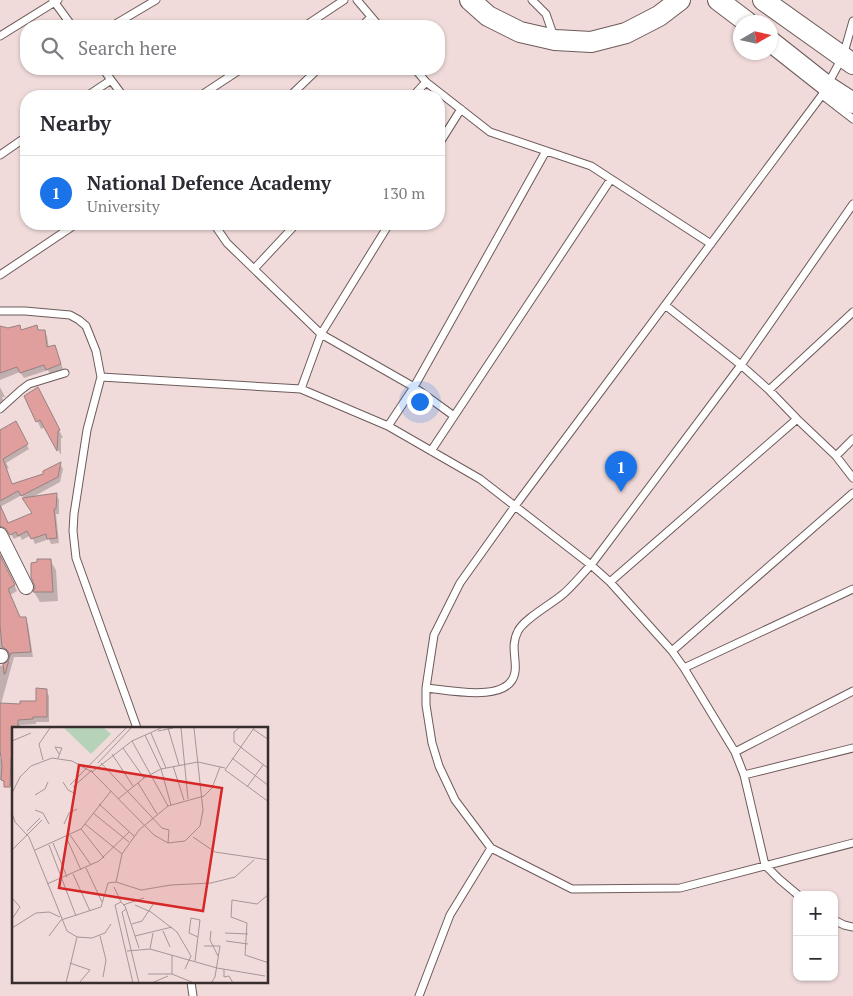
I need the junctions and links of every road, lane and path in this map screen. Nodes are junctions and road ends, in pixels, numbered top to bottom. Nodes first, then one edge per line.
1 (156, 0) edge
2 (344, 0) edge
3 (357, 0) edge
4 (470, 0) edge
5 (532, 0) edge
6 (680, 0) edge
7 (718, 0) edge
8 (763, 0) edge
9 (55, 1) edge
10 (737, 15) edge
11 (371, 17) junction
12 (25, 20) edge
13 (68, 20) edge
14 (122, 20) edge
15 (314, 20) edge
16 (368, 20) edge
17 (374, 20) edge
18 (853, 21) edge
19 (20, 23) edge
20 (0, 36) edge
21 (555, 40) junction
22 (778, 48) edge
23 (848, 60) edge
24 (107, 75) edge
25 (232, 75) edge
26 (312, 75) edge
27 (420, 75) edge
28 (111, 80) junction
29 (426, 82) junction
30 (96, 90) edge
31 (118, 90) edge
32 (209, 90) edge
33 (296, 90) edge
34 (419, 90) edge
35 (436, 90) edge
36 (824, 90) junction
37 (445, 97) edge
38 (853, 103) edge
39 (461, 109) junction
40 (853, 119) edge
41 (445, 134) edge
42 (20, 141) edge
43 (546, 151) junction
44 (0, 155) edge
45 (611, 179) junction
46 (853, 204) edge
47 (67, 230) edge
48 (218, 230) edge
49 (290, 230) edge
50 (386, 230) edge
51 (711, 244) junction
52 (254, 269) junction
53 (0, 275) edge
54 (665, 304) junction
55 (0, 311) edge
56 (853, 312) edge
57 (321, 334) junction
58 (741, 364) junction
59 (66, 373) dead end
60 (101, 377) junction
61 (414, 387) junction
62 (301, 389) junction
63 (769, 390) junction
64 (0, 409) edge
65 (454, 416) junction
66 (797, 419) junction
67 (388, 426) junction
68 (853, 439) edge
69 (431, 451) junction
70 (836, 456) junction
71 (853, 478) edge
72 (853, 493) edge
73 (515, 506) junction
74 (0, 535) edge
75 (590, 565) junction
76 (610, 582) junction
77 (26, 587) dead end
78 (853, 589) edge
79 (672, 651) junction
80 (684, 668) junction
81 (426, 688) junction
82 (853, 691) edge
83 (137, 727) edge
84 (853, 748) edge
85 (735, 752) junction
86 (744, 775) junction
87 (853, 843) edge
88 (491, 848) junction
89 (765, 866) junction
90 (793, 891) edge
91 (838, 922) edge
92 (853, 928) edge
93 (419, 996) edge

1 - 14 lane
2 - 15 lane
3 - 11 lane
4 - 21 street
5 - 21 lane
6 - 21 street
7 - 10 street
8 - 23 street
9 - 12 lane
9 - 13 lane
11 - 16 lane
11 - 17 lane
18 - 23 lane
19 - 20 lane
22 - 36 street
23 - 36 lane
24 - 28 lane
25 - 32 lane
26 - 33 lane
27 - 29 lane
28 - 30 lane
28 - 31 lane
29 - 34 lane
29 - 35 lane
36 - 38 street
36 - 40 lane
36 - 51 lane
37 - 39 lane
39 - 41 lane
39 - 43 lane
42 - 44 lane
43 - 45 lane
43 - 61 lane
45 - 51 lane
45 - 65 lane
46 - 58 lane
47 - 53 lane
48 - 52 lane
49 - 52 lane
50 - 57 lane
51 - 54 lane
52 - 57 lane
54 - 58 lane
54 - 73 lane
55 - 60 lane
56 - 63 lane
57 - 61 lane
57 - 62 lane
58 - 63 lane
58 - 75 lane
59 - 64 lane
60 - 62 lane
60 - 83 lane
61 - 65 lane
61 - 67 lane
62 - 67 lane
63 - 66 lane
65 - 69 lane
66 - 70 lane
66 - 76 lane
67 - 69 lane
68 - 70 lane
69 - 73 lane
70 - 71 lane
72 - 79 lane
73 - 75 lane
73 - 81 lane
74 - 77 street
75 - 76 lane
75 - 81 lane
76 - 79 lane
78 - 80 lane
79 - 80 lane
80 - 85 lane
81 - 88 lane
82 - 85 lane
84 - 86 lane
85 - 86 lane
86 - 89 lane
87 - 89 lane
88 - 89 lane
88 - 93 lane
89 - 90 lane
91 - 92 lane

